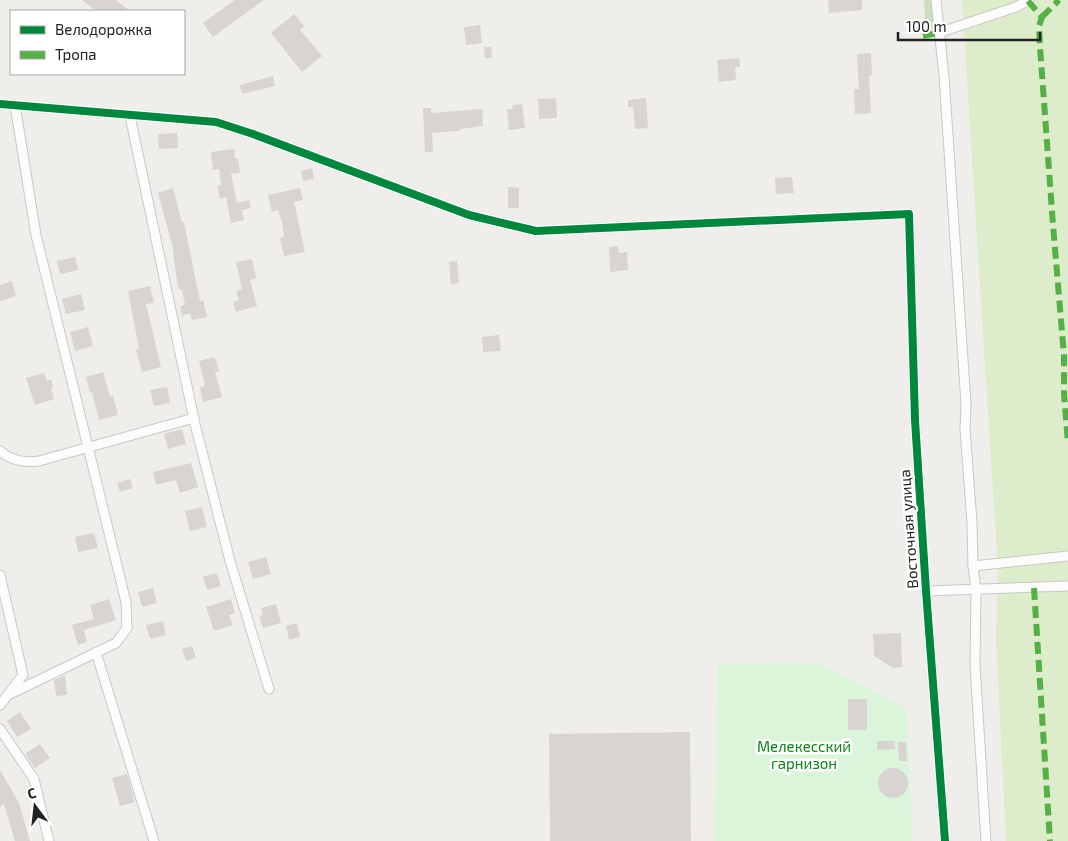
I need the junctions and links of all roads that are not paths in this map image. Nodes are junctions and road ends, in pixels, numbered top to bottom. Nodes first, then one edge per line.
1 (936, 0) edge
2 (1030, 0) edge
3 (938, 33) junction
4 (0, 104) edge
5 (15, 106) junction
6 (130, 116) junction
7 (194, 418) junction
8 (87, 447) junction
9 (0, 451) edge
10 (1068, 556) edge
11 (973, 566) junction
12 (0, 574) edge
13 (1068, 586) edge
14 (976, 590) junction
15 (926, 591) junction
16 (96, 652) junction
17 (269, 689) dead end
18 (8, 695) junction
19 (0, 705) edge
20 (0, 729) edge
21 (49, 841) edge
22 (154, 841) edge
23 (945, 841) edge
24 (986, 841) edge

1 - 3 street
2 - 3 street
3 - 11 street
4 - 5 street
5 - 6 street
5 - 8 street
6 - 7 street
6 - 15 street, Восточная улица
7 - 8 street
7 - 17 street
8 - 9 street
8 - 16 street
10 - 11 street
11 - 14 street
12 - 18 street
13 - 14 street
14 - 15 street
14 - 24 street
15 - 23 street, Восточная улица
16 - 18 street
16 - 22 street
18 - 19 street
20 - 21 street

